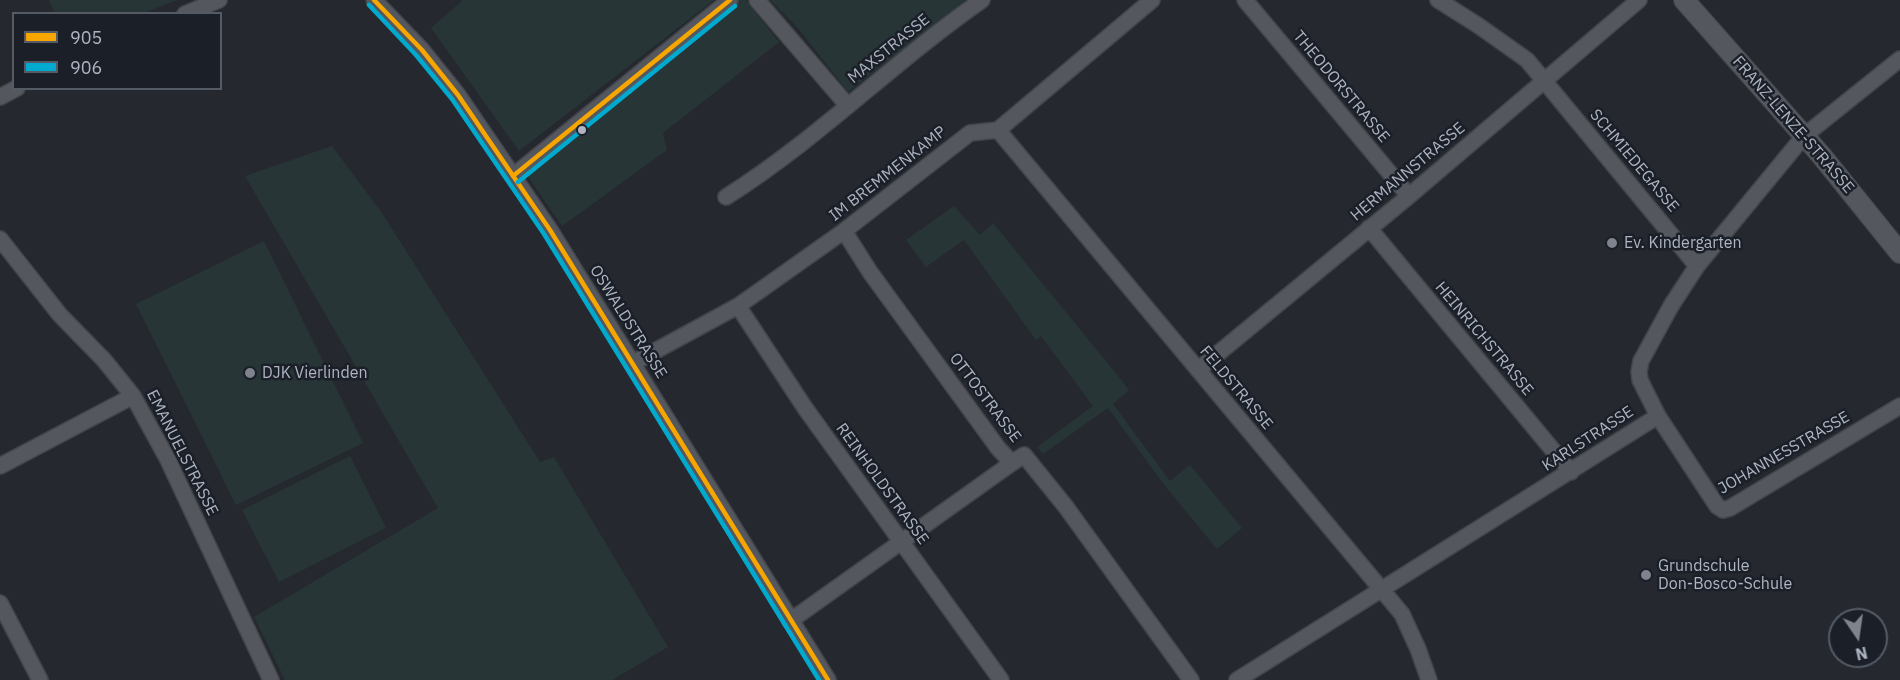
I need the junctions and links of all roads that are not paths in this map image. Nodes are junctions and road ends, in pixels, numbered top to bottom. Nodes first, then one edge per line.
1 (219, 0) edge
2 (374, 0) edge
3 (730, 0) edge
4 (757, 0) edge
5 (982, 0) edge
6 (1152, 0) edge
7 (1245, 0) edge
8 (1438, 0) edge
9 (1639, 0) edge
10 (1684, 0) edge
11 (191, 12) edge
12 (1900, 58) edge
13 (1544, 81) junction
14 (848, 106) junction
15 (998, 130) junction
16 (1804, 136) junction
17 (513, 176) junction
18 (1409, 196) junction
19 (726, 197) dead end
20 (1369, 228) junction
21 (844, 231) junction
22 (0, 239) edge
23 (1900, 253) edge
24 (1697, 266) junction
25 (738, 306) junction
26 (633, 363) junction
27 (1198, 370) junction
28 (133, 396) junction
29 (1900, 406) edge
30 (1658, 416) junction
31 (1012, 463) junction
32 (0, 466) edge
33 (1571, 472) junction
34 (901, 541) junction
35 (1382, 591) junction
36 (0, 603) edge
37 (790, 621) junction
38 (40, 680) edge
39 (271, 680) edge
40 (828, 680) edge
41 (1001, 680) edge
42 (1191, 680) edge
43 (1237, 680) edge
44 (1429, 680) edge

1 - 11 street
2 - 17 street, OSWALDSTRASSE
3 - 17 street
4 - 14 street, MAXSTRASSE
5 - 14 street, MAXSTRASSE
6 - 15 street
7 - 18 street, THEODORSTRASSE
8 - 13 street, SCHMIEDEGASSE
9 - 13 street, HERMANNSTRASSE
10 - 16 street, FRANZ-LENZE-STRASSE
12 - 16 street, KARLSTRASSE
13 - 18 street, HERMANNSTRASSE
13 - 24 street, SCHMIEDEGASSE
14 - 19 street, MAXSTRASSE
15 - 21 street, IM BREMMENKAMP
15 - 27 street, FELDSTRASSE
16 - 23 street, FRANZ-LENZE-STRASSE
16 - 24 street, KARLSTRASSE
17 - 26 street, OSWALDSTRASSE
18 - 20 street, HERMANNSTRASSE
20 - 27 street, HERMANNSTRASSE
20 - 33 street, HEINRICHSTRASSE
21 - 25 street, IM BREMMENKAMP
21 - 31 street, OTTOSTRASSE
22 - 28 street, EMANUELSTRASSE
24 - 30 street, KARLSTRASSE
25 - 26 street, IM BREMMENKAMP
25 - 34 street, REINHOLDSTRASSE
26 - 37 street, OSWALDSTRASSE
27 - 35 street, FELDSTRASSE
28 - 32 street
28 - 39 street, EMANUELSTRASSE
29 - 30 street, JOHANNESSTRASSE
30 - 33 street, KARLSTRASSE
31 - 34 street
31 - 42 street, OTTOSTRASSE
33 - 35 street, KARLSTRASSE
34 - 37 street
34 - 41 street, REINHOLDSTRASSE
35 - 43 street, KARLSTRASSE
35 - 44 street, FELDSTRASSE
36 - 38 street
37 - 40 street, OSWALDSTRASSE

